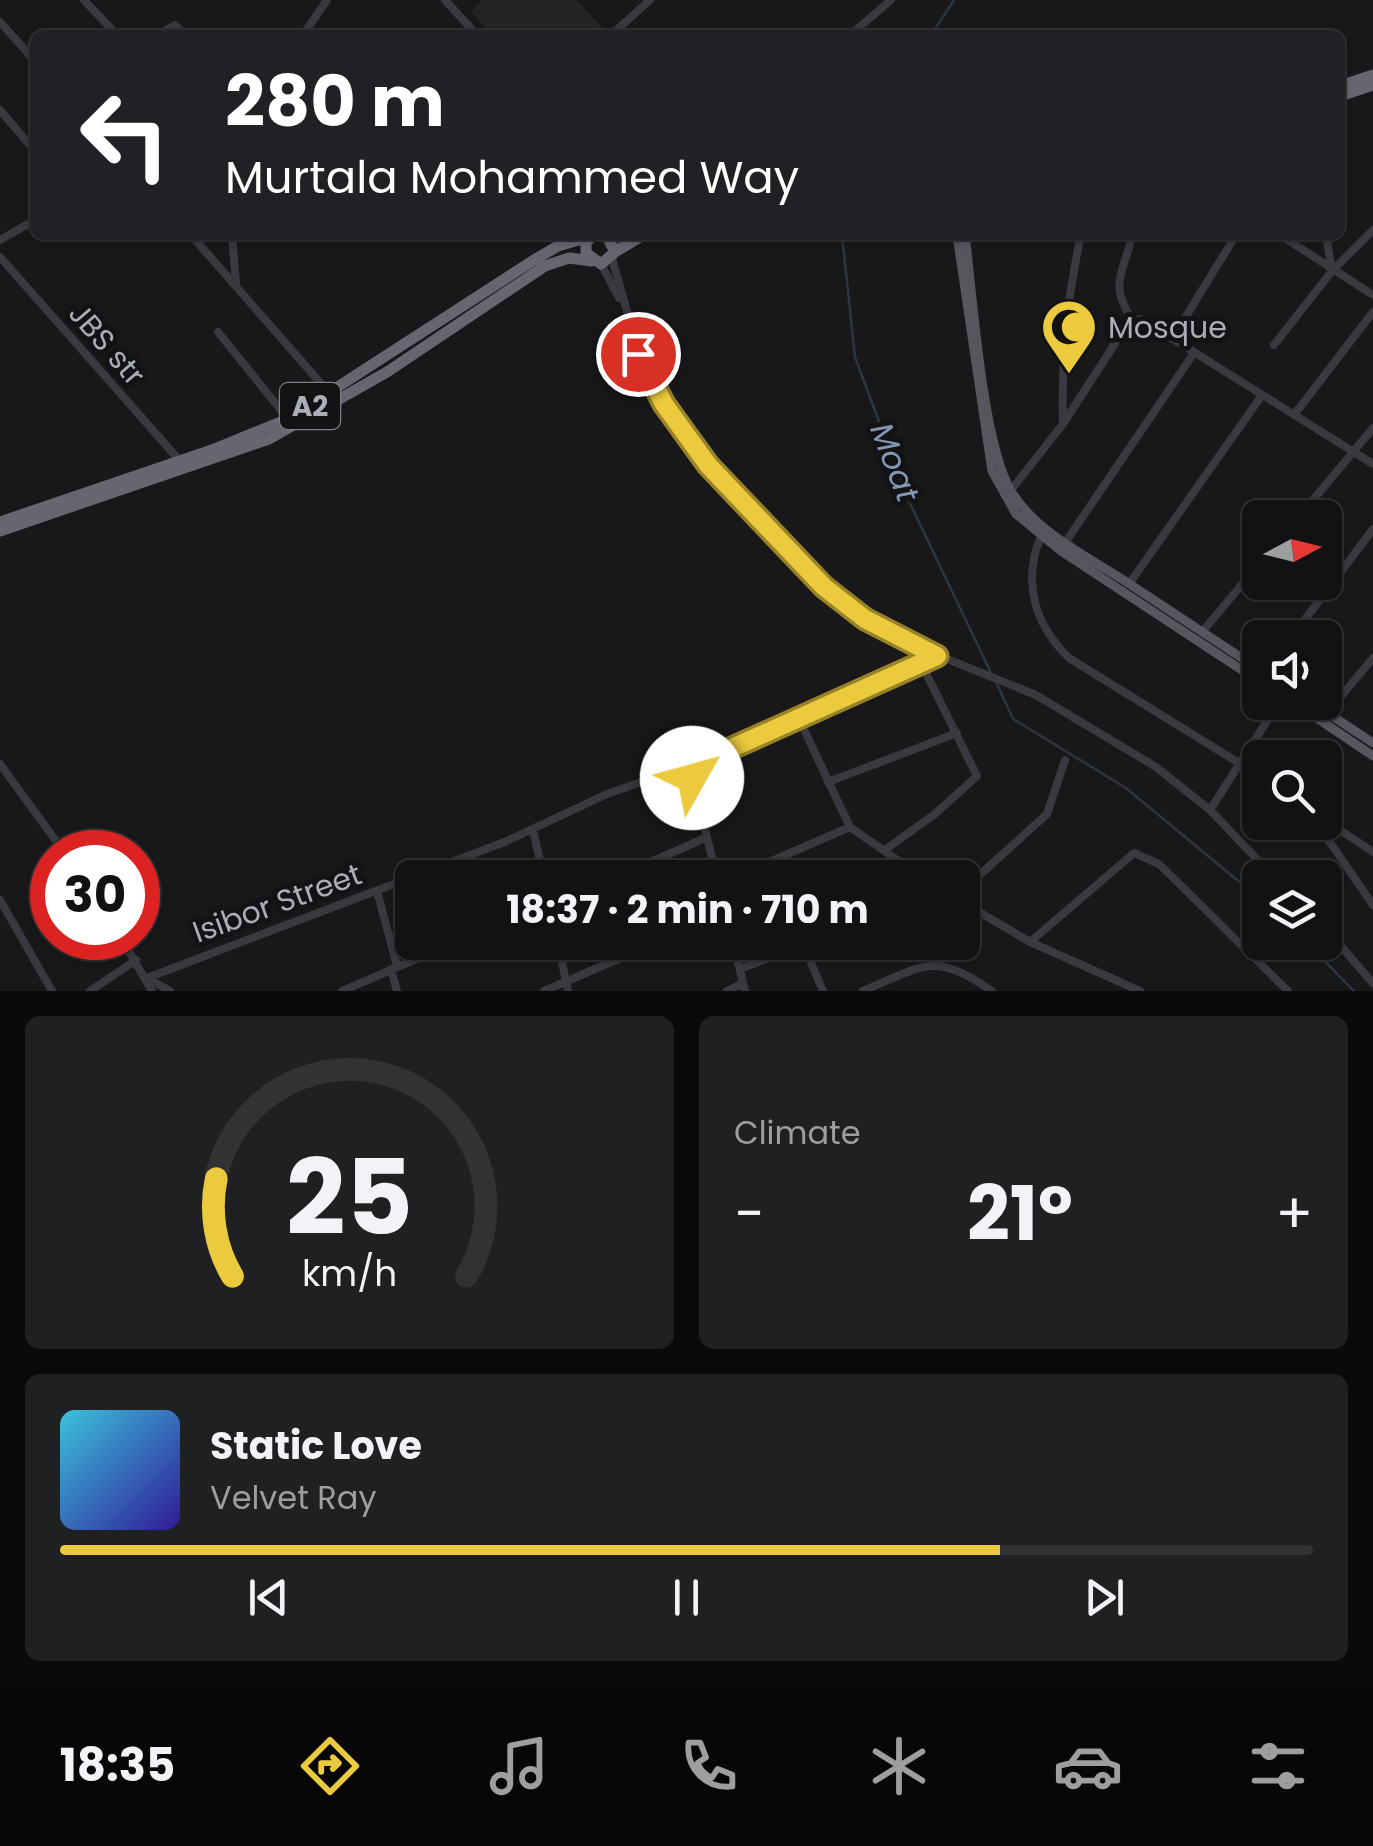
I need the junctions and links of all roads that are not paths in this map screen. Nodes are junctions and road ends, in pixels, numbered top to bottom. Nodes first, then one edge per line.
1 (84, 0) edge
2 (328, 0) edge
3 (445, 0) edge
4 (650, 0) edge
5 (890, 0) edge
6 (0, 22) edge
7 (112, 30) edge
8 (307, 30) edge
9 (472, 30) edge
10 (617, 30) edge
11 (856, 30) edge
12 (30, 55) edge
13 (1373, 75) edge
14 (1345, 84) edge
15 (1373, 85) edge
16 (1345, 94) edge
17 (0, 110) edge
18 (30, 145) edge
19 (30, 223) edge
20 (1373, 230) edge
21 (0, 240) edge
22 (195, 240) edge
23 (232, 240) edge
24 (577, 240) edge
25 (590, 240) edge
26 (633, 240) edge
27 (957, 240) edge
28 (966, 240) edge
29 (1080, 240) edge
30 (1130, 240) edge
31 (1233, 240) edge
32 (1287, 240) edge
33 (1327, 240) edge
34 (610, 252) edge
35 (0, 258) edge
36 (1332, 271) junction
37 (237, 288) junction
38 (1373, 295) edge
39 (1373, 312) edge
40 (1136, 320) junction
41 (218, 332) dead end
42 (1172, 340) junction
43 (1274, 345) dead end
44 (1194, 353) junction
45 (333, 398) junction
46 (1260, 398) junction
47 (1294, 415) junction
48 (291, 423) junction
49 (1062, 424) junction
50 (1373, 428) edge
51 (1353, 452) junction
52 (180, 461) junction
53 (1373, 464) edge
54 (1011, 490) junction
55 (1313, 500) edge
56 (0, 522) edge
57 (1373, 529) edge
58 (0, 531) edge
59 (1041, 536) junction
60 (1066, 543) junction
61 (1130, 584) junction
62 (1242, 584) edge
63 (1305, 620) edge
64 (1202, 632) junction
65 (937, 656) junction
66 (1242, 658) edge
67 (1373, 658) edge
68 (922, 665) junction
69 (1242, 670) edge
70 (1342, 696) edge
71 (798, 718) junction
72 (1268, 720) edge
73 (1320, 720) edge
74 (1337, 720) edge
75 (957, 733) junction
76 (1373, 743) edge
77 (1373, 756) edge
78 (1065, 760) dead end
79 (701, 762) junction
80 (1239, 762) junction
81 (1242, 764) edge
82 (2, 771) edge
83 (828, 782) junction
84 (1210, 810) junction
85 (850, 827) junction
86 (47, 830) edge
87 (533, 830) junction
88 (1342, 831) edge
89 (706, 838) junction
90 (1328, 840) edge
91 (886, 849) junction
92 (1373, 852) edge
93 (540, 860) edge
94 (656, 860) edge
95 (712, 860) edge
96 (774, 860) edge
97 (900, 860) edge
98 (1258, 860) edge
99 (980, 875) edge
100 (377, 890) junction
101 (0, 900) edge
102 (1373, 905) edge
103 (980, 913) edge
104 (1030, 942) junction
105 (1342, 948) edge
106 (136, 960) joint
107 (413, 960) edge
108 (561, 960) edge
109 (614, 960) edge
110 (738, 960) edge
111 (764, 960) edge
112 (812, 960) edge
113 (394, 968) junction
114 (740, 969) junction
115 (146, 978) junction
116 (565, 980) junction
117 (1373, 984) edge
118 (744, 987) edge
119 (52, 991) edge
120 (90, 991) edge
121 (152, 991) edge
122 (170, 991) edge
123 (342, 991) edge
124 (397, 991) edge
125 (544, 991) edge
126 (568, 991) edge
127 (727, 991) edge
128 (822, 991) edge
129 (863, 991) edge
130 (992, 991) edge
131 (1140, 991) edge
132 (1288, 991) edge

1 - 7 street
2 - 8 street
3 - 9 street
4 - 10 street
5 - 11 street
6 - 12 street
13 - 14 highway
15 - 16 highway
17 - 18 street
19 - 21 street
20 - 36 street
22 - 37 street
23 - 37 street
24 - 45 highway, A2
25 - 34 highway, A2
26 - 34 highway, A2
27 - 59 main road
28 - 54 main road
29 - 49 street
30 - 40 street
31 - 42 street
32 - 36 street
33 - 36 street
34 - 45 highway, A2
34 - 65 street
35 - 52 street, JBS str
36 - 38 street
36 - 43 street
37 - 45 street
39 - 47 street
40 - 42 street
40 - 49 street
41 - 48 street
42 - 44 street
44 - 46 street
44 - 60 street
45 - 48 highway, A2
46 - 47 street
46 - 61 street
47 - 51 street
48 - 52 highway, A2
48 - 58 highway, A2
49 - 54 street
50 - 51 street
51 - 53 street
51 - 55 street
52 - 56 highway, A2
54 - 60 main road
57 - 63 street
59 - 69 main road
59 - 80 street
60 - 61 main road
61 - 64 main road
62 - 64 street
64 - 66 main road
65 - 68 street, Isibor Street
65 - 84 street
67 - 70 street
68 - 71 street, Isibor Street
68 - 75 street
71 - 79 street, Isibor Street
71 - 83 street
72 - 80 street
73 - 77 main road
74 - 76 main road
75 - 83 street
75 - 91 street
78 - 99 street
79 - 87 street, Isibor Street
79 - 89 street
80 - 81 street
80 - 84 street
82 - 86 street
83 - 85 street
84 - 98 street
85 - 91 street
85 - 96 street
87 - 93 street
87 - 100 street, Isibor Street
88 - 92 street
89 - 94 street
89 - 95 street
90 - 102 street
91 - 97 street
100 - 113 street
100 - 115 street, Isibor Street
101 - 119 street
103 - 104 street
104 - 131 street
104 - 132 street
105 - 117 street
106 - 115 street
106 - 120 street
107 - 113 street
108 - 116 street
109 - 116 street
110 - 114 street
111 - 114 street
112 - 128 street
113 - 123 street
113 - 124 street
114 - 118 street
115 - 121 street
115 - 122 street
116 - 125 street
116 - 126 street
118 - 127 street
129 - 130 street

